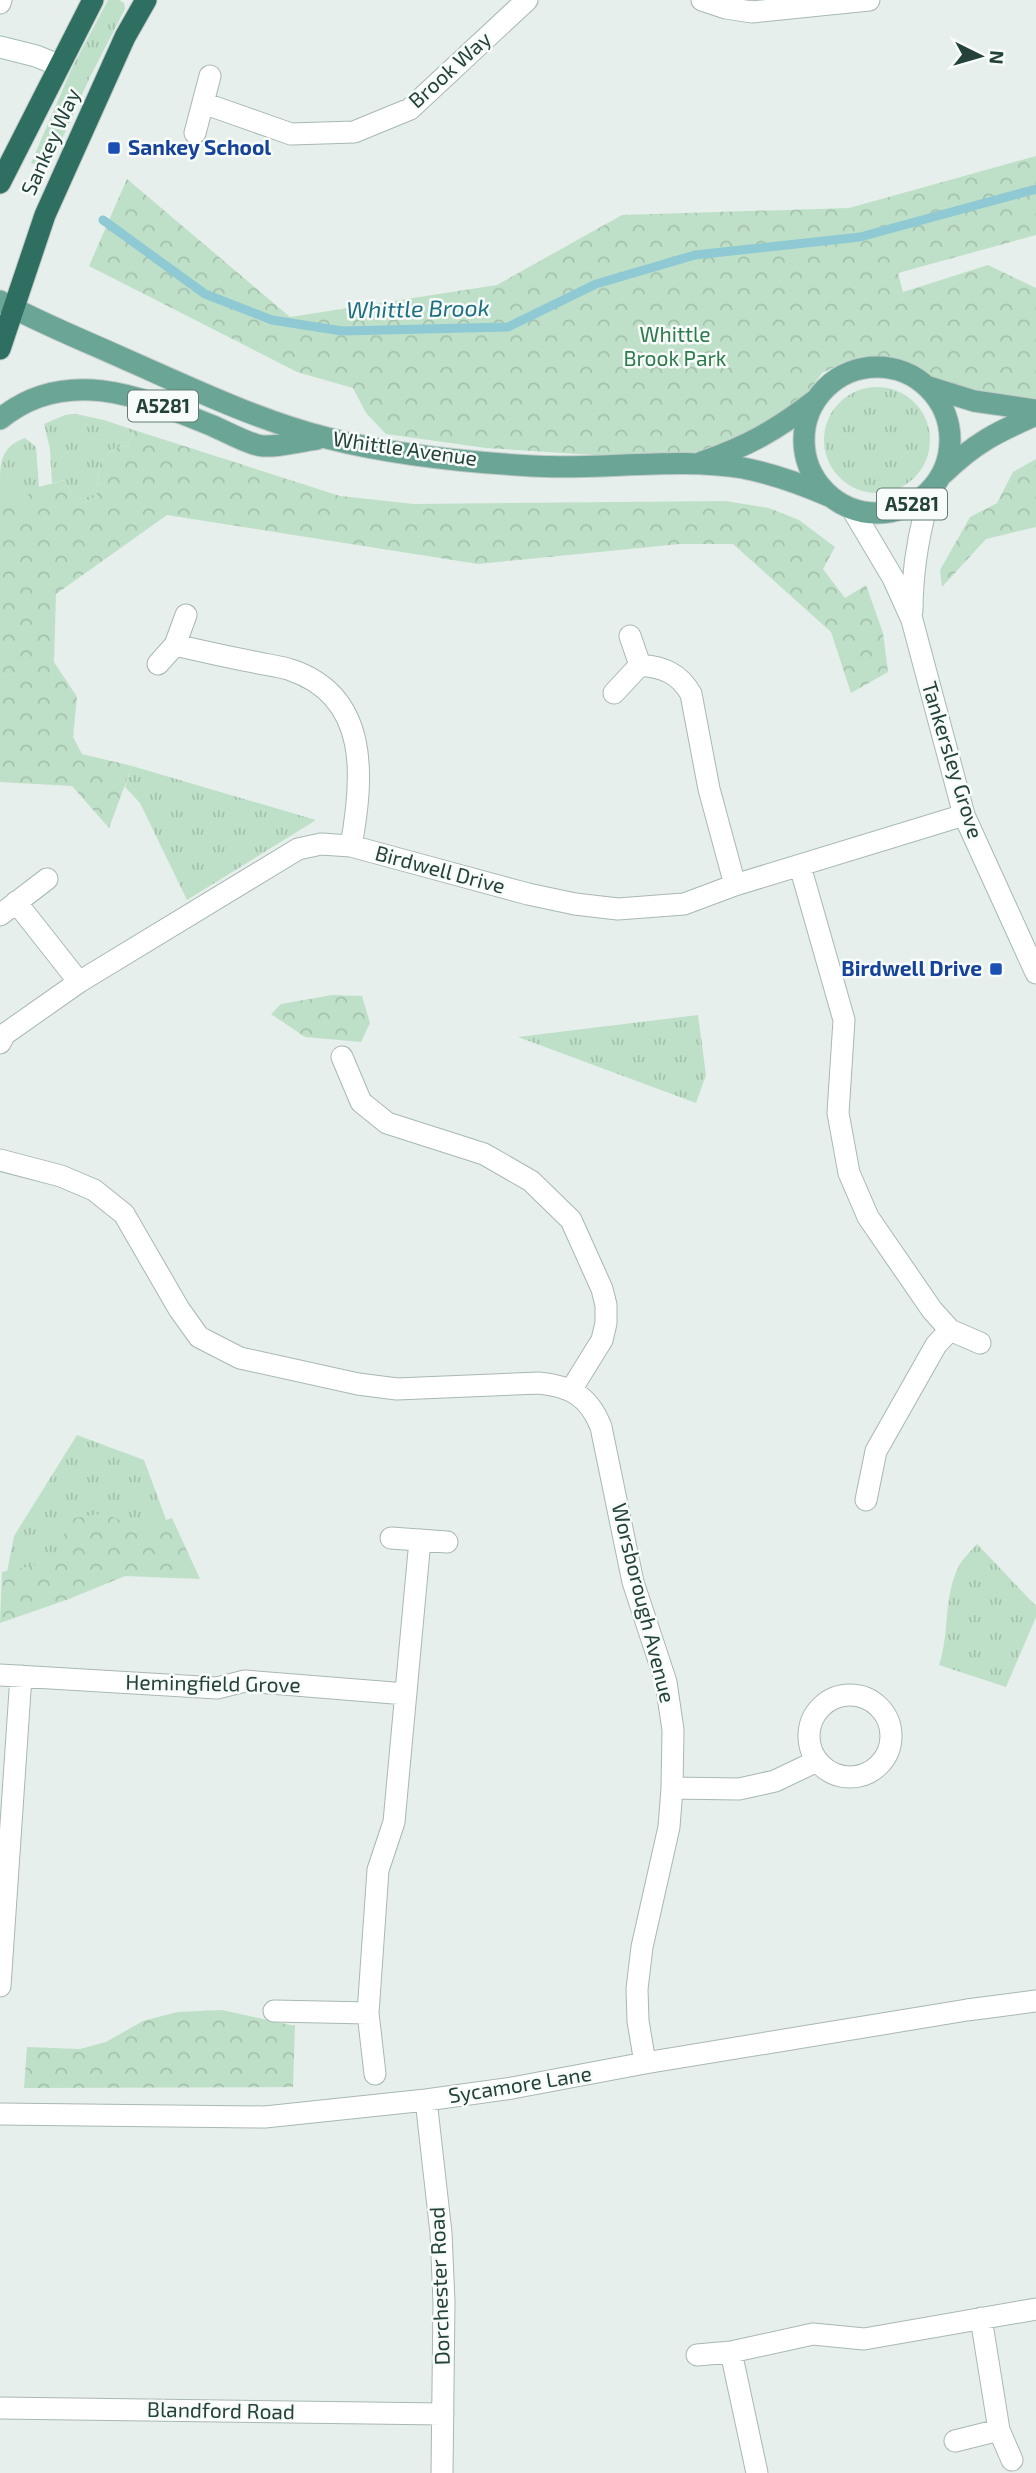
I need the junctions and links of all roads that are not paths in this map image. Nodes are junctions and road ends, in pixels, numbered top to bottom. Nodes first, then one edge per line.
1 (93, 0) edge
2 (146, 0) edge
3 (527, 0) edge
4 (702, 0) edge
5 (869, 0) edge
6 (0, 47) edge
7 (58, 65) junction
8 (210, 76) dead end
9 (203, 103) junction
10 (195, 133) dead end
11 (0, 183) edge
12 (5, 307) edge
13 (0, 349) edge
14 (929, 387) junction
15 (814, 401) junction
16 (1036, 410) edge
17 (1036, 415) edge
18 (0, 419) edge
19 (326, 438) junction
20 (697, 464) junction
21 (936, 483) junction
22 (829, 496) junction
23 (852, 509) junction
24 (186, 615) dead end
25 (912, 620) junction
26 (630, 636) dead end
27 (175, 645) junction
28 (158, 664) dead end
29 (640, 665) junction
30 (614, 693) dead end
31 (964, 815) junction
32 (351, 846) junction
33 (800, 866) junction
34 (47, 879) dead end
35 (735, 885) junction
36 (8, 908) edge
37 (1036, 971) edge
38 (79, 982) junction
39 (0, 1043) edge
40 (342, 1057) dead end
41 (0, 1160) edge
42 (950, 1330) junction
43 (980, 1343) dead end
44 (571, 1390) junction
45 (866, 1500) dead end
46 (391, 1538) dead end
47 (420, 1540) junction
48 (447, 1542) dead end
49 (10, 1675) edge
50 (406, 1694) junction
51 (817, 1761) dead end
52 (672, 1788) junction
53 (2, 1930) edge
54 (0, 1986) edge
55 (1036, 2001) edge
56 (274, 2011) dead end
57 (368, 2013) junction
58 (645, 2063) junction
59 (375, 2074) dead end
60 (426, 2101) junction
61 (0, 2114) edge
62 (1036, 2309) edge
63 (981, 2318) junction
64 (732, 2352) junction
65 (697, 2355) dead end
66 (0, 2408) edge
67 (443, 2414) junction
68 (999, 2430) junction
69 (955, 2441) dead end
70 (1012, 2460) dead end
71 (442, 2473) edge
72 (757, 2473) edge

1 - 7 highway, Sankey Way
2 - 12 highway, Sankey Way
3 - 9 street, Brook Way
4 - 5 street
6 - 7 street
7 - 11 highway, Sankey Way
8 - 9 street
9 - 10 street
12 - 13 highway, Sankey Way
12 - 19 main road, Whittle Avenue / A5281
14 - 15 main road, A5281
14 - 16 main road, A5281
14 - 21 main road, A5281
15 - 20 main road, Whittle Avenue / A5281
15 - 22 main road, A5281
17 - 21 main road, A5281
18 - 19 main road, A5281
19 - 20 main road, Whittle Avenue / A5281
20 - 22 main road, Whittle Avenue / A5281
21 - 23 main road, A5281
21 - 25 street, Tankersley Grove
22 - 23 main road, A5281
23 - 25 street, Tankersley Grove
24 - 27 street
25 - 31 street, Tankersley Grove
26 - 29 street
27 - 28 street
27 - 32 street, Birdwell Drive
29 - 30 street
29 - 35 street
31 - 33 street, Birdwell Drive
31 - 37 street, Tankersley Grove
32 - 35 street, Birdwell Drive
32 - 38 street, Birdwell Drive
33 - 35 street, Birdwell Drive
33 - 42 street
34 - 36 street
36 - 38 street
38 - 39 street, Birdwell Drive
40 - 44 street
41 - 44 street
42 - 43 street
42 - 45 street
44 - 52 street, Worsborough Avenue
46 - 47 street
47 - 48 street
47 - 50 street
49 - 50 street, Hemingfield Grove
49 - 53 street, Hemingfield Grove
50 - 57 street
51 - 52 street
52 - 58 street, Worsborough Avenue
53 - 54 street, Hemingfield Grove
55 - 58 street, Sycamore Lane
56 - 57 street
57 - 59 street
58 - 60 street, Sycamore Lane
60 - 61 street, Sycamore Lane
60 - 67 street, Dorchester Road
62 - 63 street
63 - 64 street
63 - 68 street
64 - 65 street
64 - 72 street
66 - 67 street, Blandford Road
67 - 71 street, Dorchester Road
68 - 69 street
68 - 70 street

